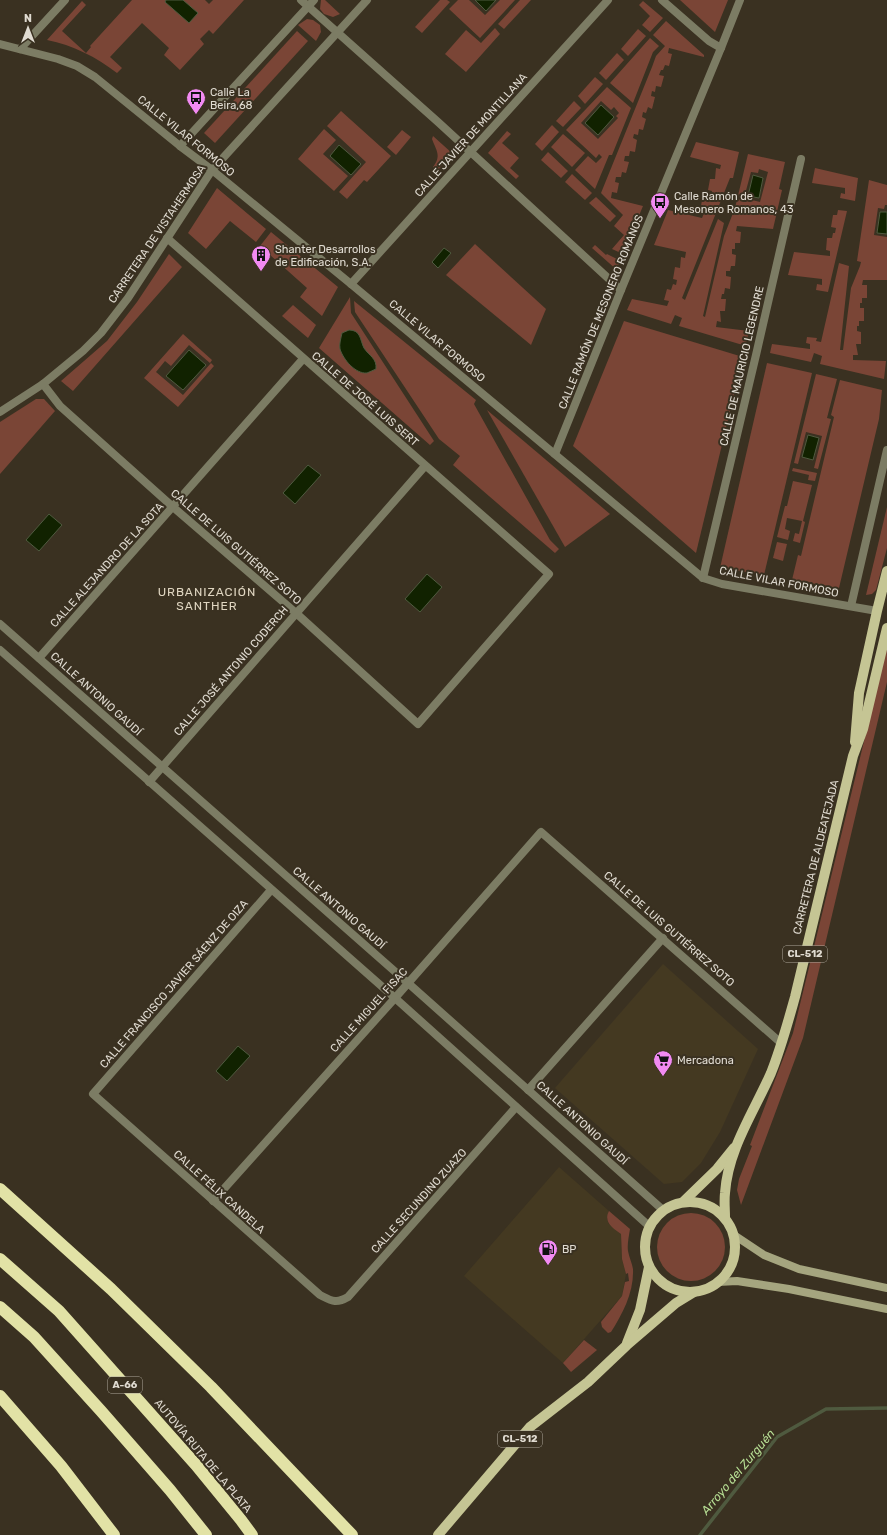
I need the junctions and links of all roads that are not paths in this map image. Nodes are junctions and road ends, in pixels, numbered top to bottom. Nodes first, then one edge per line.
1 (64, 0) edge
2 (301, 0) edge
3 (367, 0) edge
4 (608, 0) edge
5 (662, 0) edge
6 (740, 0) edge
7 (311, 3) edge
8 (338, 32) junction
9 (0, 44) edge
10 (721, 48) junction
11 (20, 49) junction
12 (180, 146) junction
13 (470, 152) junction
14 (801, 159) dead end
15 (212, 170) junction
16 (167, 238) junction
17 (351, 284) junction
18 (621, 290) junction
19 (303, 359) junction
20 (44, 384) junction
21 (0, 412) edge
22 (887, 450) edge
23 (555, 454) junction
24 (425, 466) junction
25 (173, 507) junction
26 (887, 571) edge
27 (703, 578) junction
28 (887, 597) edge
29 (851, 606) junction
30 (877, 611) junction
31 (296, 613) junction
32 (0, 624) edge
33 (887, 628) edge
34 (0, 650) edge
35 (39, 658) junction
36 (872, 693) junction
37 (418, 724) joint
38 (853, 756) junction
39 (162, 767) junction
40 (149, 782) junction
41 (541, 832) joint
42 (271, 890) junction
43 (663, 938) junction
44 (408, 983) junction
45 (395, 998) junction
46 (781, 1043) junction
47 (528, 1090) junction
48 (93, 1094) joint
49 (516, 1107) junction
50 (736, 1144) junction
51 (0, 1189) edge
52 (213, 1201) junction
53 (683, 1202) junction
54 (663, 1210) junction
55 (725, 1217) junction
56 (649, 1226) junction
57 (734, 1235) junction
58 (0, 1259) edge
59 (649, 1267) junction
60 (718, 1282) junction
61 (887, 1288) edge
62 (694, 1292) junction
63 (333, 1302) joint
64 (0, 1307) edge
65 (887, 1309) edge
66 (626, 1345) junction
67 (0, 1396) edge
68 (114, 1535) edge
69 (206, 1535) edge
70 (252, 1535) edge
71 (352, 1535) edge
72 (438, 1535) edge

1 - 11 street
2 - 7 street
3 - 8 street, CARRETERA DE VISTAHERMOSA
4 - 13 street, CALLE JAVIER DE MONTILLANA
5 - 10 street
6 - 10 street, CALLE RAMÓN DE MESONERO ROMANOS
7 - 8 street
7 - 12 street
8 - 13 street
8 - 15 street, CARRETERA DE VISTAHERMOSA
9 - 11 street, CALLE VILAR FORMOSO
10 - 18 street, CALLE RAMÓN DE MESONERO ROMANOS
11 - 12 street, CALLE VILAR FORMOSO
12 - 15 street, CALLE VILAR FORMOSO
13 - 17 street, CALLE JAVIER DE MONTILLANA
13 - 18 street
14 - 27 street, CALLE DE MAURICIO LEGENDRE
15 - 16 street, CARRETERA DE VISTAHERMOSA
15 - 17 street, CALLE VILAR FORMOSO
16 - 19 street, CALLE DE JOSÉ LUIS SERT
16 - 20 street, CARRETERA DE VISTAHERMOSA
17 - 23 street, CALLE VILAR FORMOSO
18 - 23 street, CALLE RAMÓN DE MESONERO ROMANOS
19 - 24 street, CALLE DE JOSÉ LUIS SERT
19 - 25 street, CALLE ALEJANDRO DE LA SOTA
20 - 21 street, CARRETERA DE VISTAHERMOSA
20 - 25 street, CALLE DE LUIS GUTIÉRREZ SOTO
22 - 29 street
23 - 27 street, CALLE VILAR FORMOSO
24 - 31 street, CALLE JOSÉ ANTONIO CODERCH
24 - 37 street, CALLE DE JOSÉ LUIS SERT
25 - 31 street, CALLE DE LUIS GUTIÉRREZ SOTO
25 - 35 street, CALLE ALEJANDRO DE LA SOTA
26 - 30 main road, CARRETERA DE ALDEATEJADA / CL-512
27 - 29 street, CALLE VILAR FORMOSO
28 - 30 main road
29 - 30 street, CALLE VILAR FORMOSO
30 - 36 main road
30 - 38 main road, CARRETERA DE ALDEATEJADA / CL-512
31 - 37 street, CALLE DE LUIS GUTIÉRREZ SOTO
31 - 39 street, CALLE JOSÉ ANTONIO CODERCH
32 - 35 street, CALLE ANTONIO GAUDÍ
33 - 36 main road, CARRETERA DE ALDEATEJADA / CL-512
34 - 40 street
35 - 39 street, CALLE ANTONIO GAUDÍ
36 - 38 main road, CARRETERA DE ALDEATEJADA / CL-512
38 - 46 main road, CARRETERA DE ALDEATEJADA / CL-512
39 - 40 street, CALLE JOSÉ ANTONIO CODERCH
39 - 44 street, CALLE ANTONIO GAUDÍ
40 - 42 street
41 - 43 street, CALLE DE LUIS GUTIÉRREZ SOTO
41 - 44 street, CALLE MIGUEL FISAC
42 - 45 street
42 - 48 street, CALLE FRANCISCO JAVIER SÁENZ DE OIZA
43 - 46 street, CALLE DE LUIS GUTIÉRREZ SOTO
43 - 47 street
44 - 45 street, CALLE MIGUEL FISAC
44 - 47 street, CALLE ANTONIO GAUDÍ
45 - 49 street
45 - 52 street, CALLE MIGUEL FISAC
46 - 50 main road, CARRETERA DE ALDEATEJADA / CL-512
47 - 54 street, CALLE ANTONIO GAUDÍ
48 - 52 street, CALLE FÉLIX CANDELA
49 - 56 street
49 - 63 street, CALLE SECUNDINO ZUAZO
50 - 53 main road, CARRETERA DE ALDEATEJADA / CL-512
50 - 55 main road, CARRETERA DE ALDEATEJADA / CL-512
51 - 71 highway
52 - 63 street, CALLE FÉLIX CANDELA
53 - 54 main road, CL-512
53 - 55 main road, CL-512
54 - 56 main road, CL-512
55 - 57 main road, CL-512
56 - 59 main road, CL-512
57 - 60 main road, CL-512
57 - 61 main road
58 - 70 highway, AUTOVÍA RUTA DE LA PLATA / A-66
59 - 62 main road, CL-512
59 - 66 main road, CL-512
60 - 62 main road, CL-512
60 - 65 main road
62 - 66 main road, CL-512
64 - 69 highway
66 - 72 main road, CL-512
67 - 68 highway

